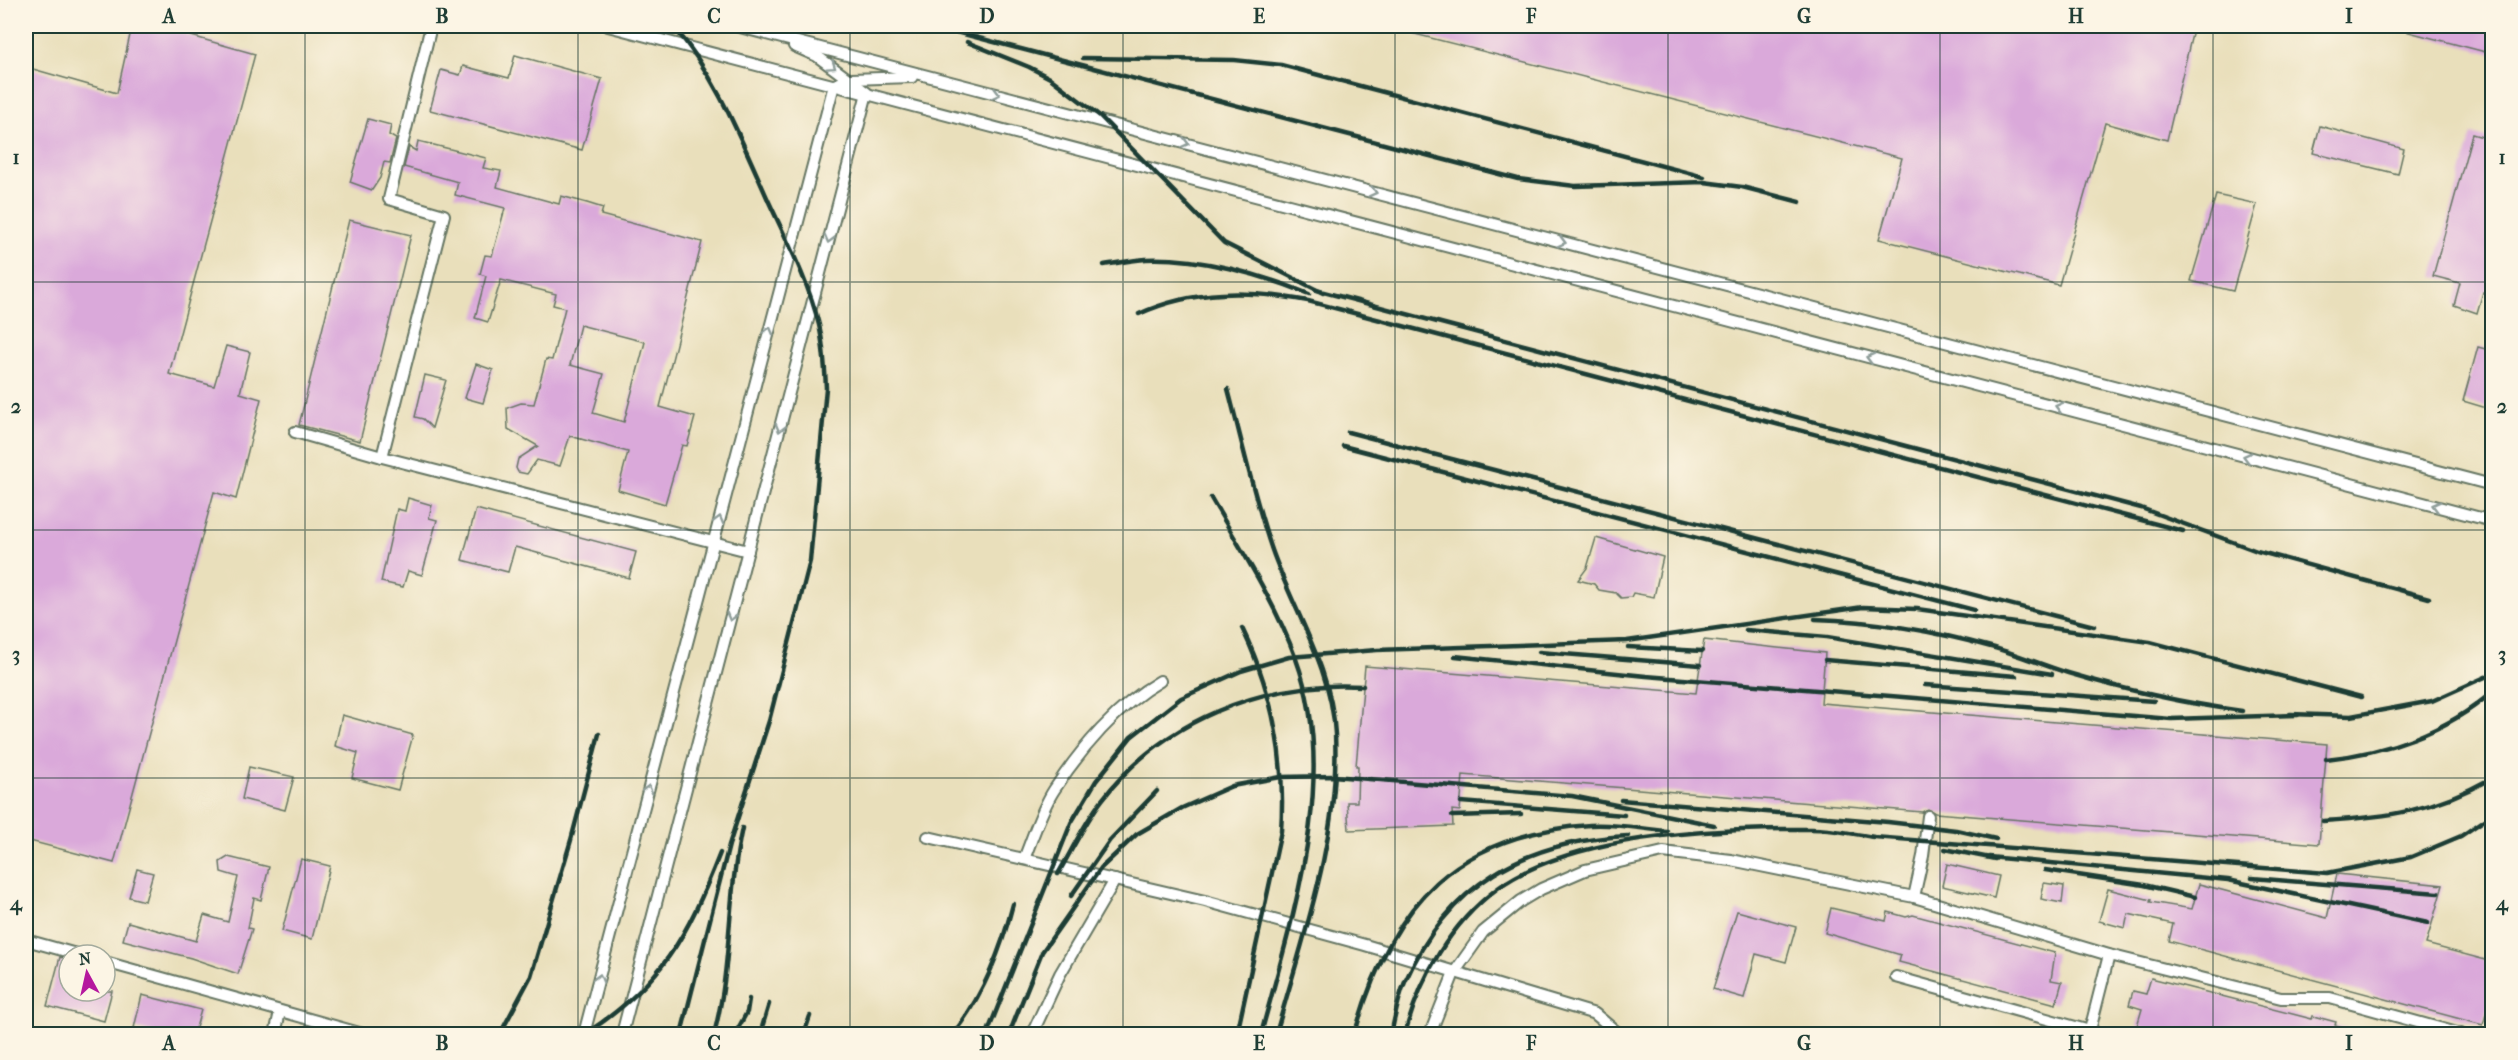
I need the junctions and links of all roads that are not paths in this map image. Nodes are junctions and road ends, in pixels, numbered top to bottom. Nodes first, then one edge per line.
1 (431, 26) edge
2 (608, 26) edge
3 (736, 26) edge
4 (761, 32) junction
5 (850, 79) junction
6 (939, 79) junction
7 (834, 85) junction
8 (867, 93) junction
9 (295, 432) dead end
10 (382, 457) junction
11 (2493, 485) edge
12 (2493, 521) edge
13 (713, 542) junction
14 (748, 551) junction
15 (1160, 681) dead end
16 (1928, 816) dead end
17 (928, 837) dead end
18 (1024, 859) junction
19 (1115, 880) junction
20 (1914, 897) junction
21 (26, 939) edge
22 (57, 948) edge
23 (2109, 955) junction
24 (117, 965) edge
25 (1454, 973) junction
26 (1896, 977) dead end
27 (280, 1012) junction
28 (2089, 1033) edge
29 (274, 1035) edge
30 (363, 1035) edge
31 (584, 1035) edge
32 (622, 1035) edge
33 (1032, 1035) edge
34 (1430, 1035) edge
35 (1619, 1035) edge
36 (2461, 1035) edge

1 - 10 lane
2 - 7 lane
3 - 4 lane
4 -> 5 lane
4 - 6 lane
5 - 6 lane
5 - 7 lane
5 - 8 lane
6 -> 11 lane
7 - 8 lane
13 -> 7 lane
12 -> 8 lane
8 -> 14 lane
9 - 10 lane
10 - 13 lane
13 - 14 lane
31 -> 13 lane
14 -> 32 lane
15 - 18 lane
16 - 20 lane
17 - 18 lane
18 - 19 lane
19 - 25 lane
19 - 33 lane
20 - 23 lane
20 - 25 lane
21 - 22 lane
23 - 28 lane
23 - 36 lane
24 - 27 lane
25 - 34 lane
25 - 35 lane
26 - 28 lane
27 - 29 lane
27 - 30 lane

